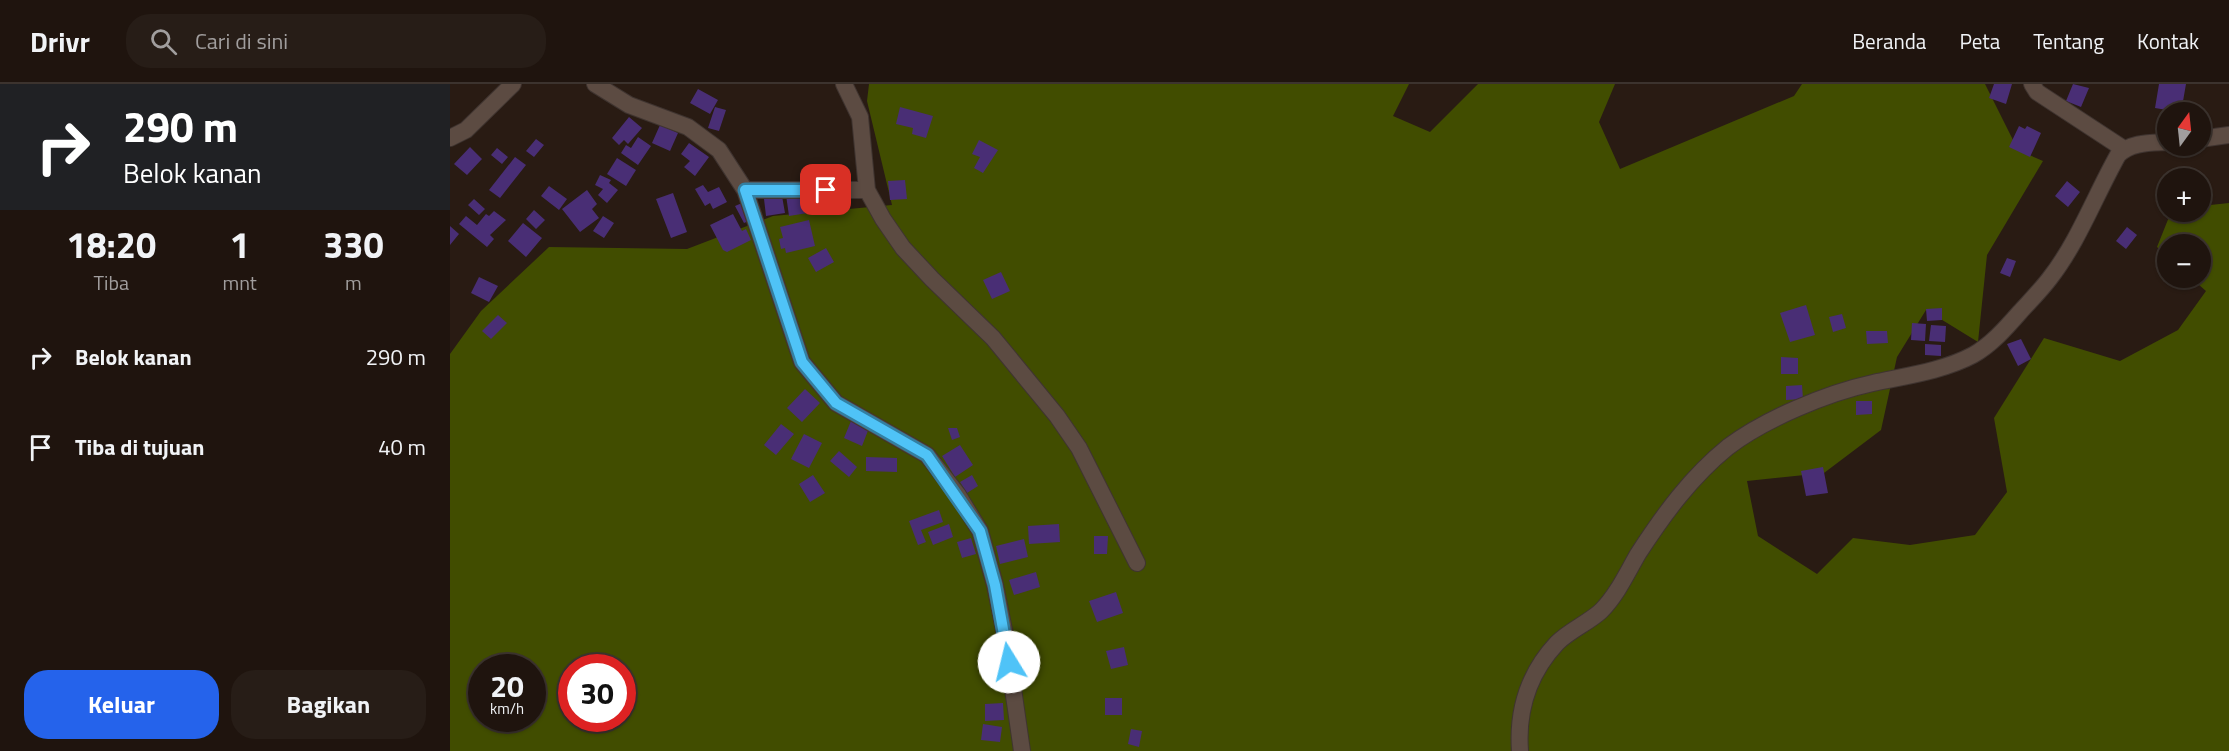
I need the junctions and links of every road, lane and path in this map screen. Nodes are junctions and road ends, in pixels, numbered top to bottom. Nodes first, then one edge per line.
1 (513, 84) edge
2 (595, 84) edge
3 (844, 84) edge
4 (2032, 84) edge
5 (2229, 135) edge
6 (2211, 137) edge
7 (450, 138) edge
8 (2157, 142) edge
9 (2124, 149) junction
10 (745, 190) junction
11 (867, 190) junction
12 (1137, 563) dead end
13 (1022, 751) edge
14 (1520, 751) edge

1 - 7 street
2 - 10 street
3 - 11 street
4 - 9 street
5 - 6 street
8 - 9 street
9 - 14 street
10 - 11 street
10 - 13 street
11 - 12 street

